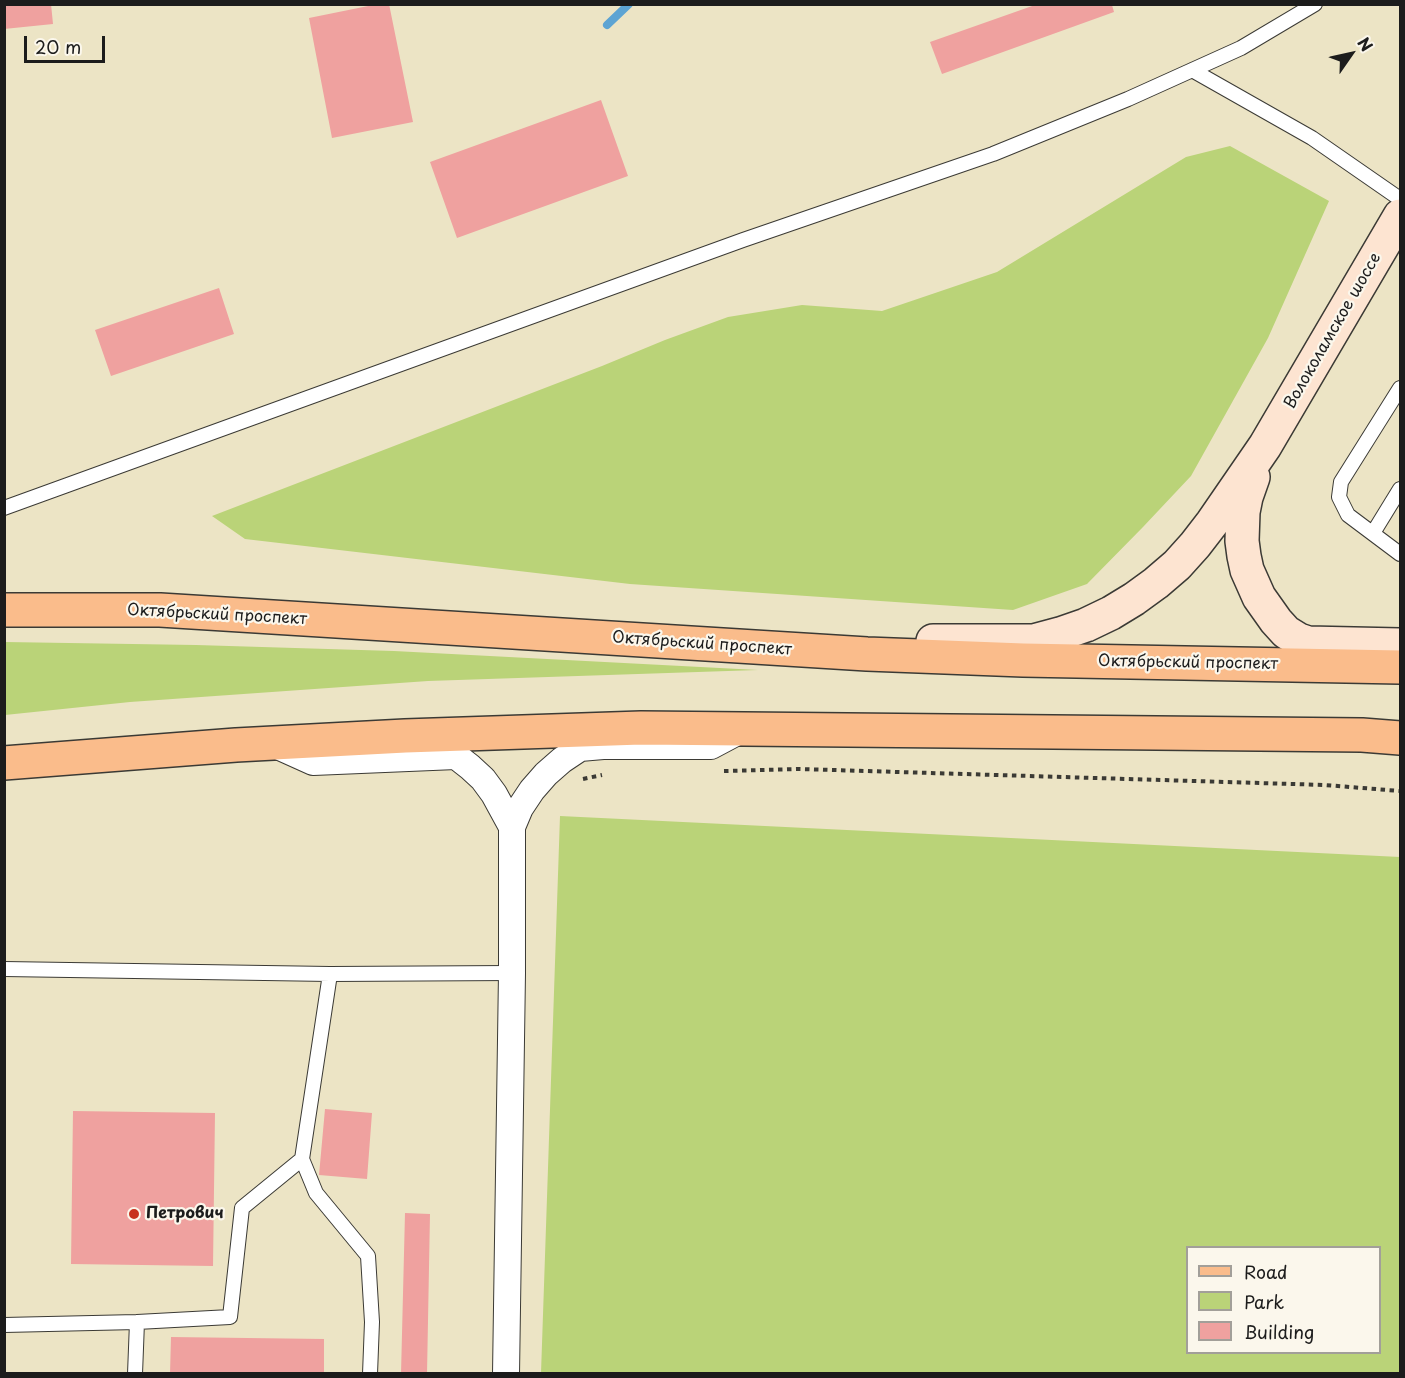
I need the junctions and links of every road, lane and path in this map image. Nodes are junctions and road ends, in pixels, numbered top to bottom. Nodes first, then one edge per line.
1 (1316, 4) edge
2 (1192, 70) junction
3 (1401, 199) edge
4 (1401, 216) edge
5 (1401, 388) edge
6 (1265, 446) junction
7 (1401, 489) edge
8 (4, 507) edge
9 (1373, 533) junction
10 (1401, 554) edge
11 (4, 610) edge
12 (1401, 645) edge
13 (867, 654) junction
14 (1401, 667) edge
15 (743, 729) junction
16 (1401, 738) edge
17 (271, 743) junction
18 (4, 763) edge
19 (717, 771) dead end
20 (610, 773) dead end
21 (575, 785) dead end
22 (1401, 791) edge
23 (512, 827) junction
24 (4, 969) edge
25 (512, 973) junction
26 (330, 974) junction
27 (302, 1159) junction
28 (136, 1322) junction
29 (4, 1325) edge
30 (135, 1374) edge
31 (370, 1374) edge
32 (506, 1374) edge

1 - 2 lane
2 - 3 lane
2 - 8 lane
4 - 6 main road, Волоколамское шоссе
5 - 9 lane
6 - 12 main road, Волоколамское шоссе
6 - 13 main road, Волоколамское шоссе
7 - 9 lane
9 - 10 lane
11 - 13 main road, Октябрьский проспект
13 - 14 main road, Октябрьский проспект
15 - 16 main road
15 - 17 main road
15 - 23 street
17 - 18 main road
17 - 23 street
19 - 22 path
20 - 21 path
23 - 25 street
24 - 26 lane
25 - 26 lane
25 - 32 street
26 - 27 lane
27 - 28 lane
27 - 31 lane
28 - 29 lane
28 - 30 lane

